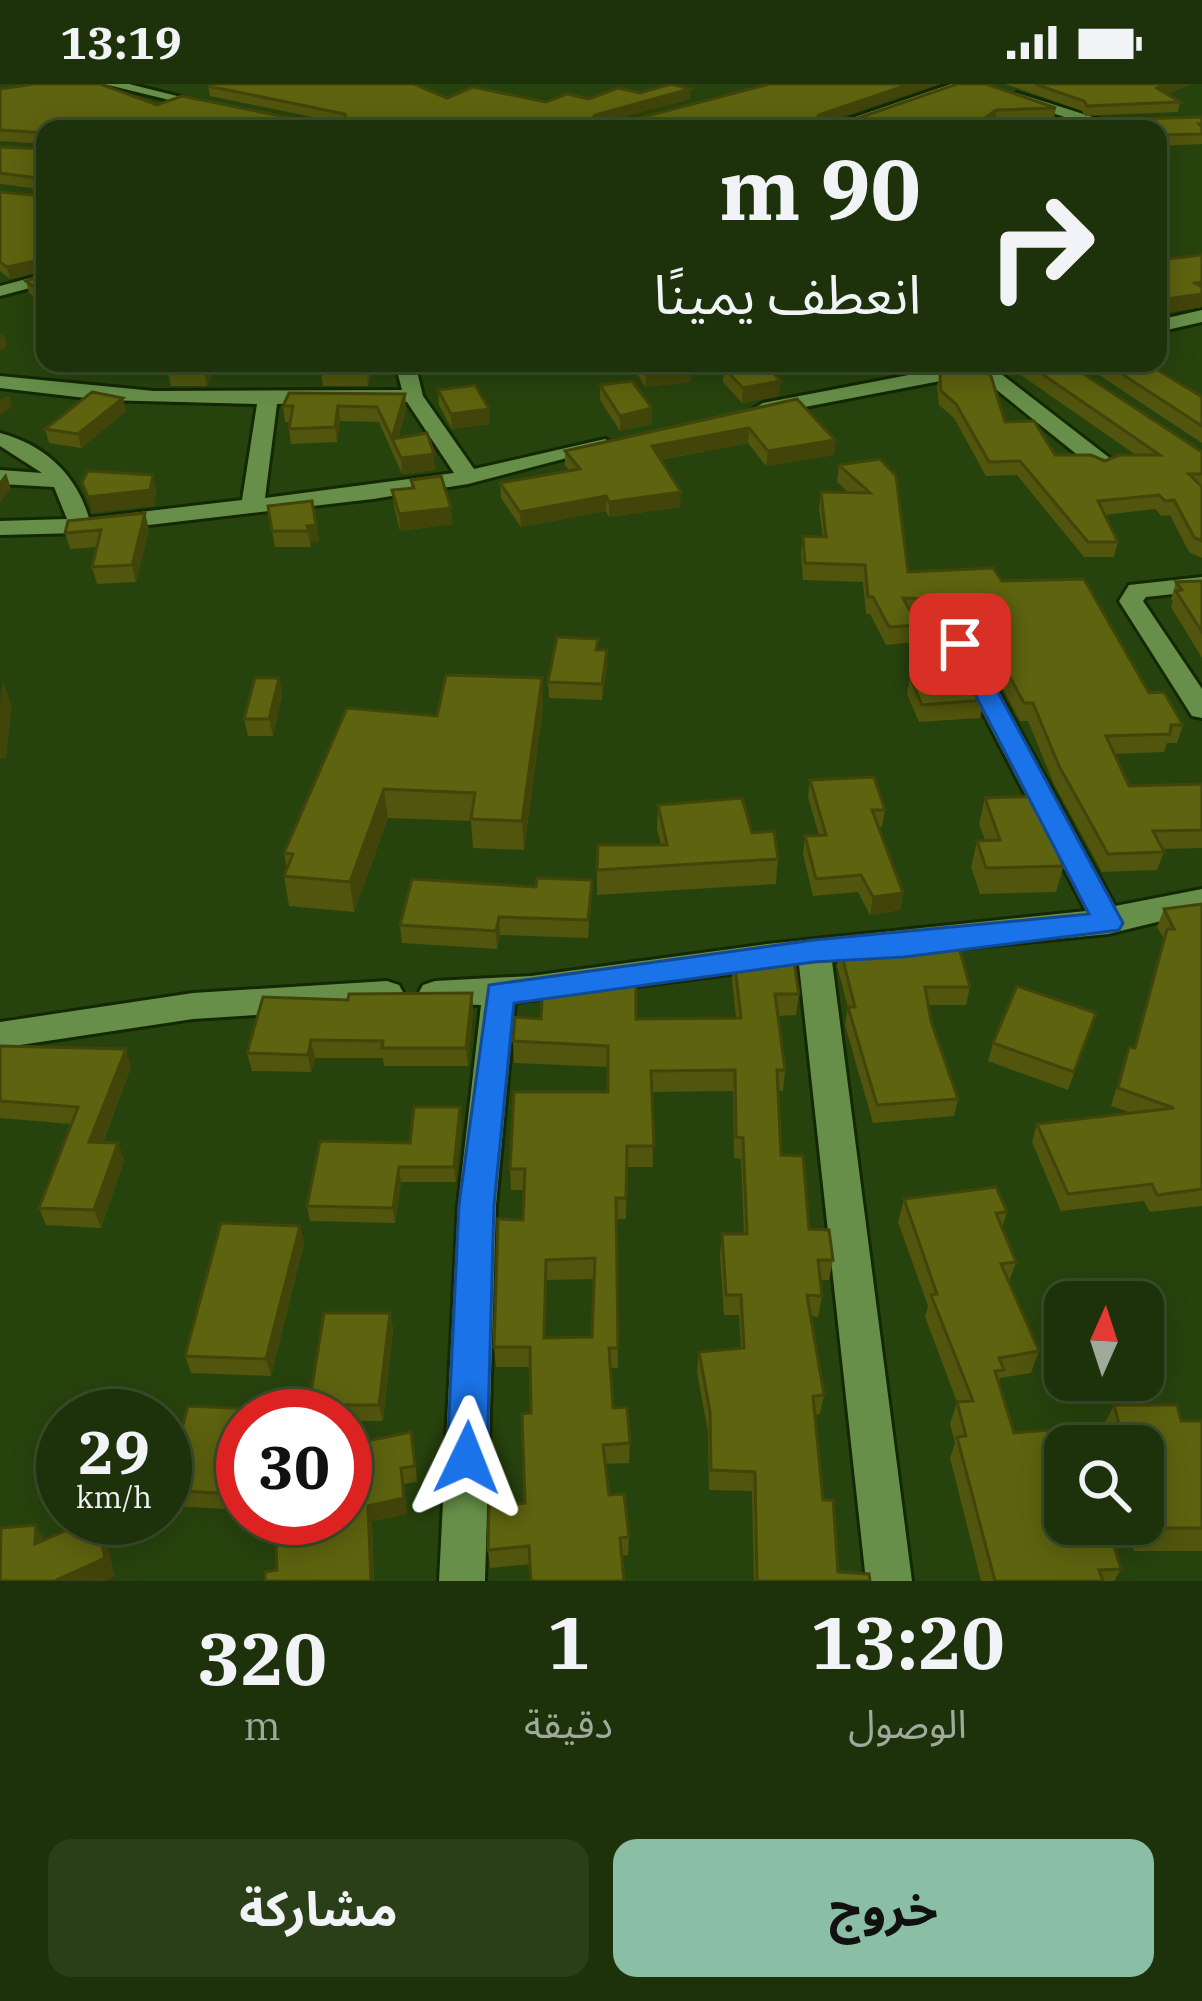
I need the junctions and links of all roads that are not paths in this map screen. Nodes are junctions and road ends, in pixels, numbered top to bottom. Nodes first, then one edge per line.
1 (111, 84) edge
2 (964, 84) edge
3 (996, 90) edge
4 (237, 111) edge
5 (854, 120) edge
6 (1088, 120) edge
7 (36, 281) edge
8 (2, 289) edge
9 (1202, 316) edge
10 (1167, 324) edge
11 (407, 372) edge
12 (961, 372) edge
13 (999, 372) edge
14 (0, 382) edge
15 (268, 396) junction
16 (413, 396) junction
17 (733, 416) edge
18 (0, 439) edge
19 (622, 441) edge
20 (1103, 464) edge
21 (0, 477) edge
22 (468, 477) junction
23 (64, 481) junction
24 (253, 506) junction
25 (80, 526) junction
26 (51, 527) junction
27 (0, 528) edge
28 (0, 550) edge
29 (1202, 584) edge
30 (960, 644) dead end
31 (1202, 710) edge
32 (1202, 900) edge
33 (1108, 923) junction
34 (814, 951) junction
35 (500, 993) junction
36 (0, 1036) edge
37 (462, 1581) edge
38 (889, 1581) edge

1 - 4 street
2 - 5 street
3 - 6 street
7 - 8 street
9 - 10 street
11 - 16 street
12 - 17 street
13 - 20 street
14 - 15 street
15 - 16 street
15 - 24 street
16 - 22 street
18 - 23 street
19 - 22 street
21 - 23 street
22 - 24 street
23 - 25 street
24 - 25 street
25 - 26 street
26 - 27 street
26 - 28 street
29 - 31 street
30 - 33 street
32 - 33 street
33 - 34 street
34 - 35 street
34 - 38 street
35 - 36 street
35 - 37 street

